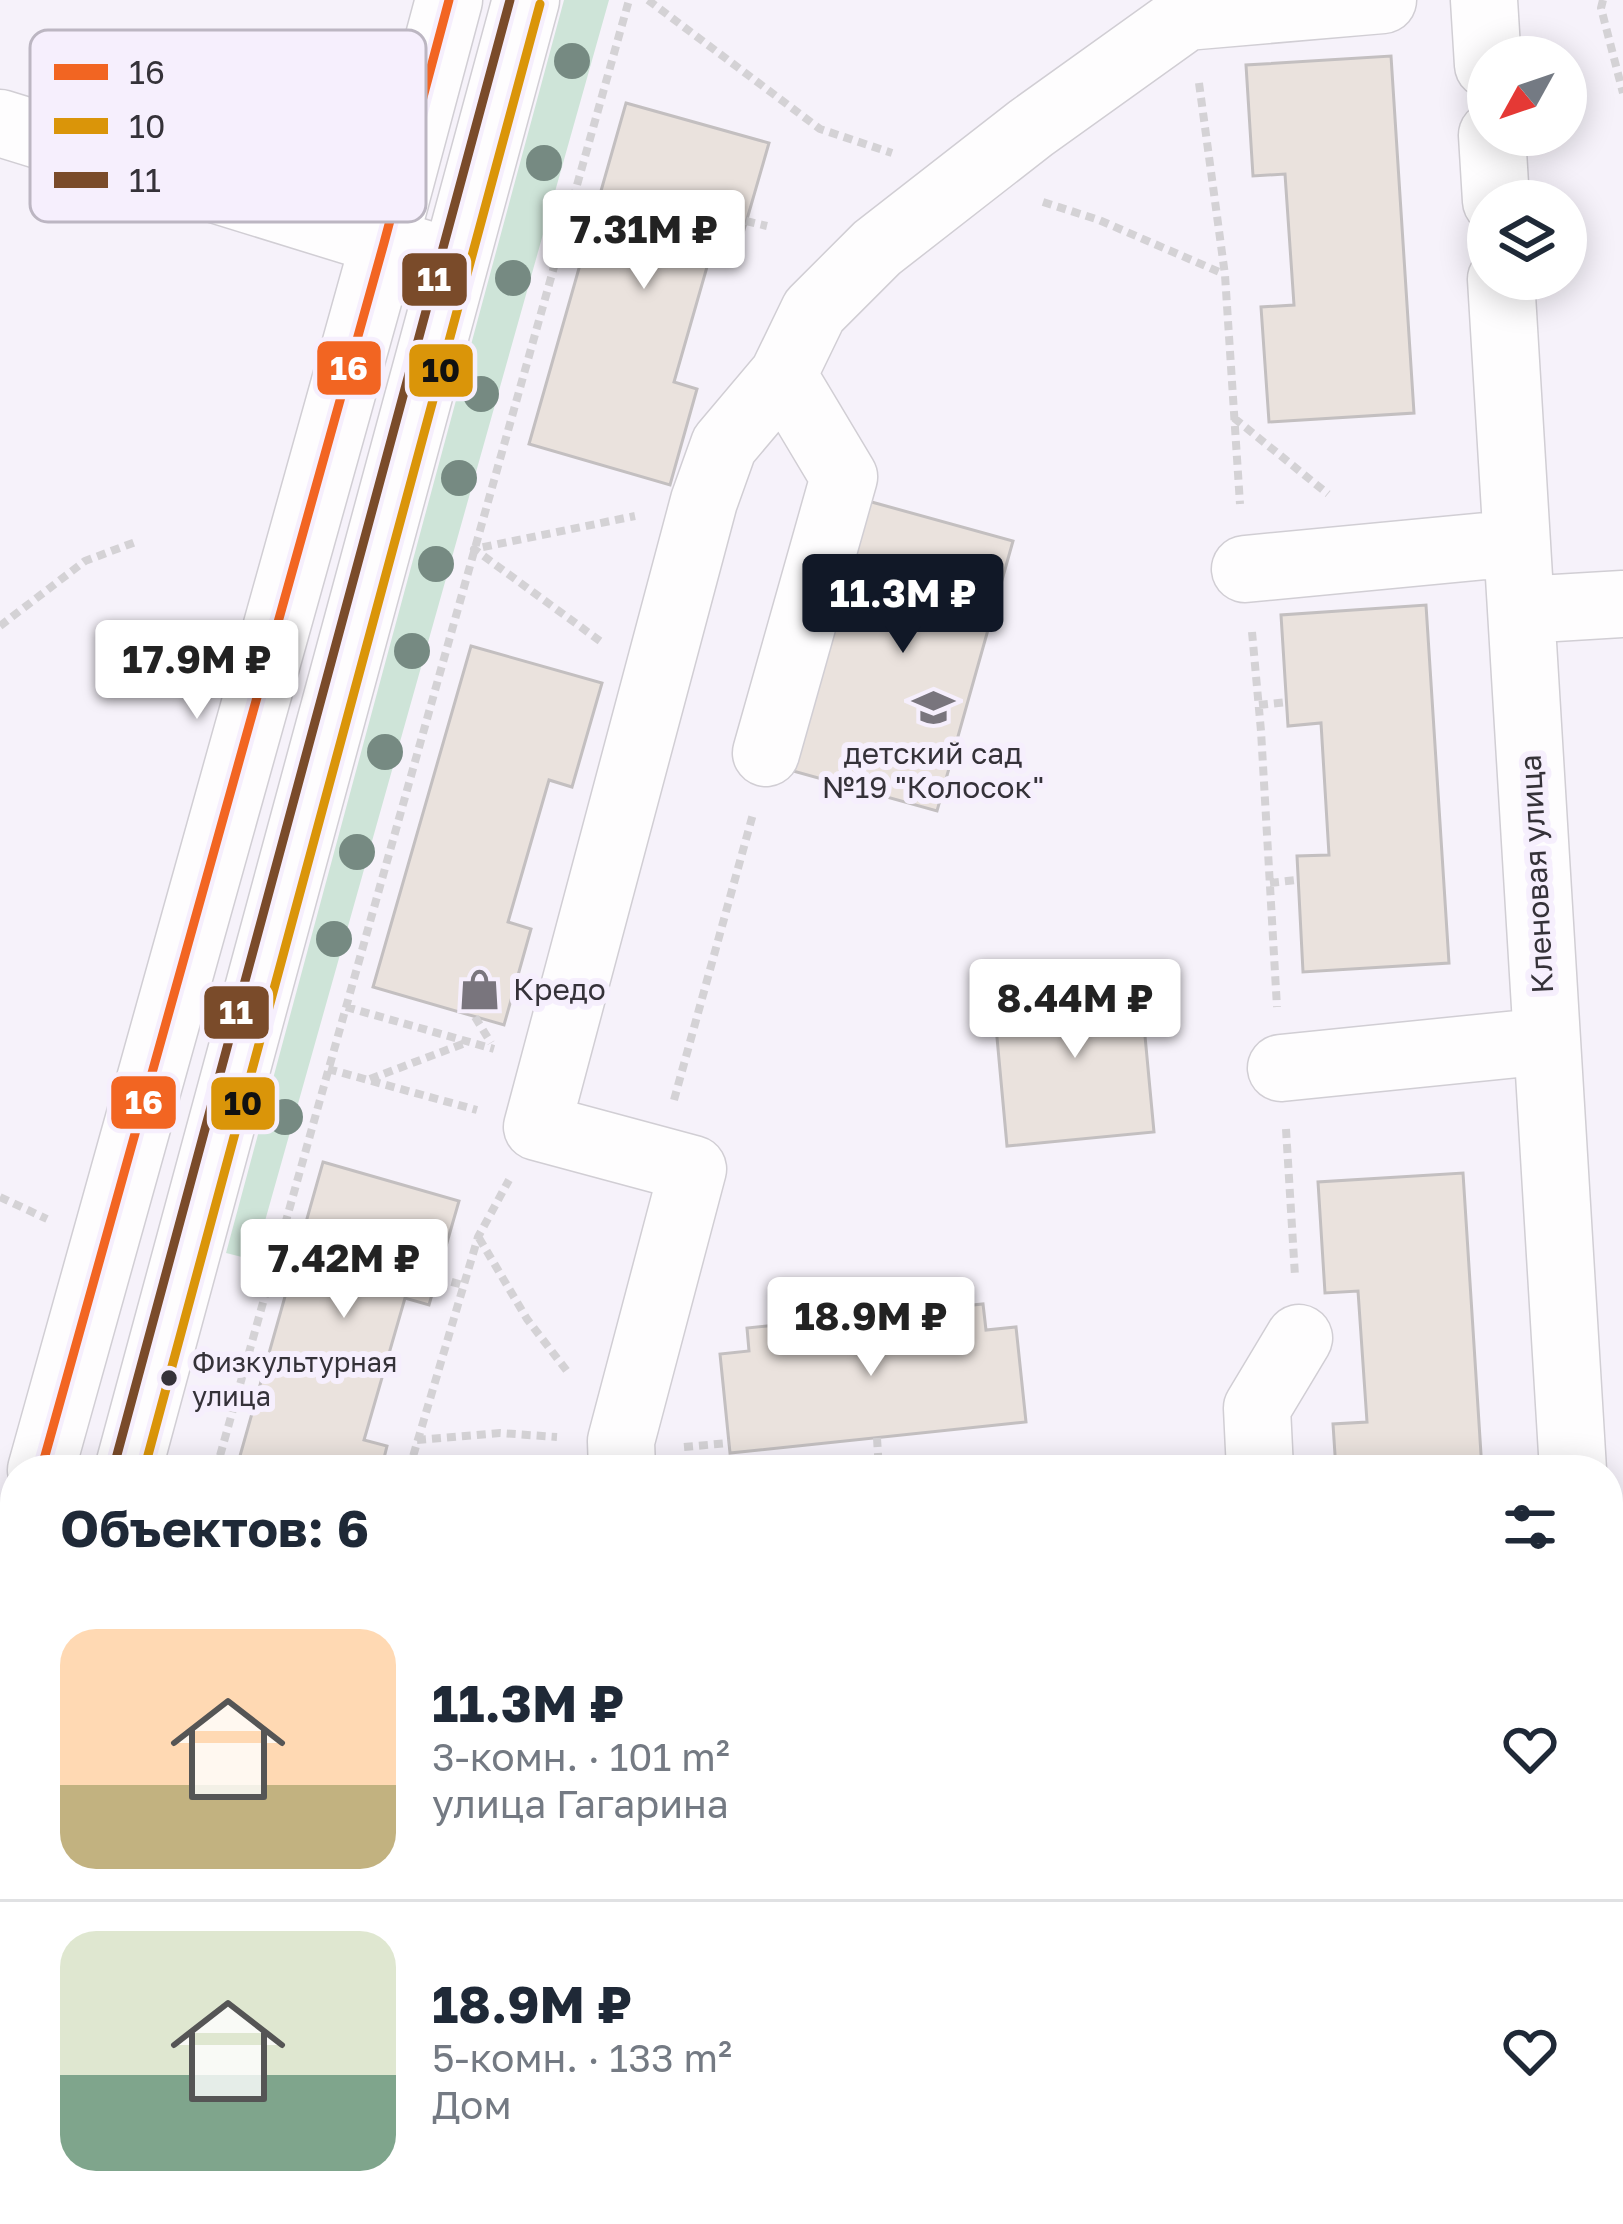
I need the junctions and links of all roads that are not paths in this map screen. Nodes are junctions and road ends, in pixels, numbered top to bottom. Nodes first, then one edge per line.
1 (448, 0) edge
2 (526, 0) edge
3 (1383, 0) edge
4 (1484, 0) edge
5 (1486, 36) edge
6 (426, 84) edge
7 (0, 123) edge
8 (30, 132) edge
9 (317, 222) edge
10 (390, 222) edge
11 (384, 243) junction
12 (454, 263) junction
13 (1502, 300) edge
14 (782, 375) junction
15 (1517, 543) junction
16 (1245, 569) road end
17 (1623, 604) edge
18 (1522, 610) junction
19 (766, 753) road end
20 (1547, 1041) junction
21 (1281, 1068) dead end
22 (1299, 1338) dead end
23 (642, 1453) edge
24 (45, 1455) edge
25 (132, 1455) edge
26 (1259, 1455) edge
27 (1572, 1455) edge

1 - 6 main road
2 - 12 main road
3 - 14 main road
4 - 5 main road
7 - 8 main road
9 - 11 main road
10 - 11 main road
11 - 12 main road
11 - 24 main road
12 - 25 main road
13 - 15 main road, Кленовая улица
14 - 19 main road
14 - 23 main road
15 - 16 main road
15 - 18 main road, Кленовая улица
17 - 18 main road
18 - 20 main road, Кленовая улица
20 - 21 main road
20 - 27 main road, Кленовая улица
22 - 26 main road

